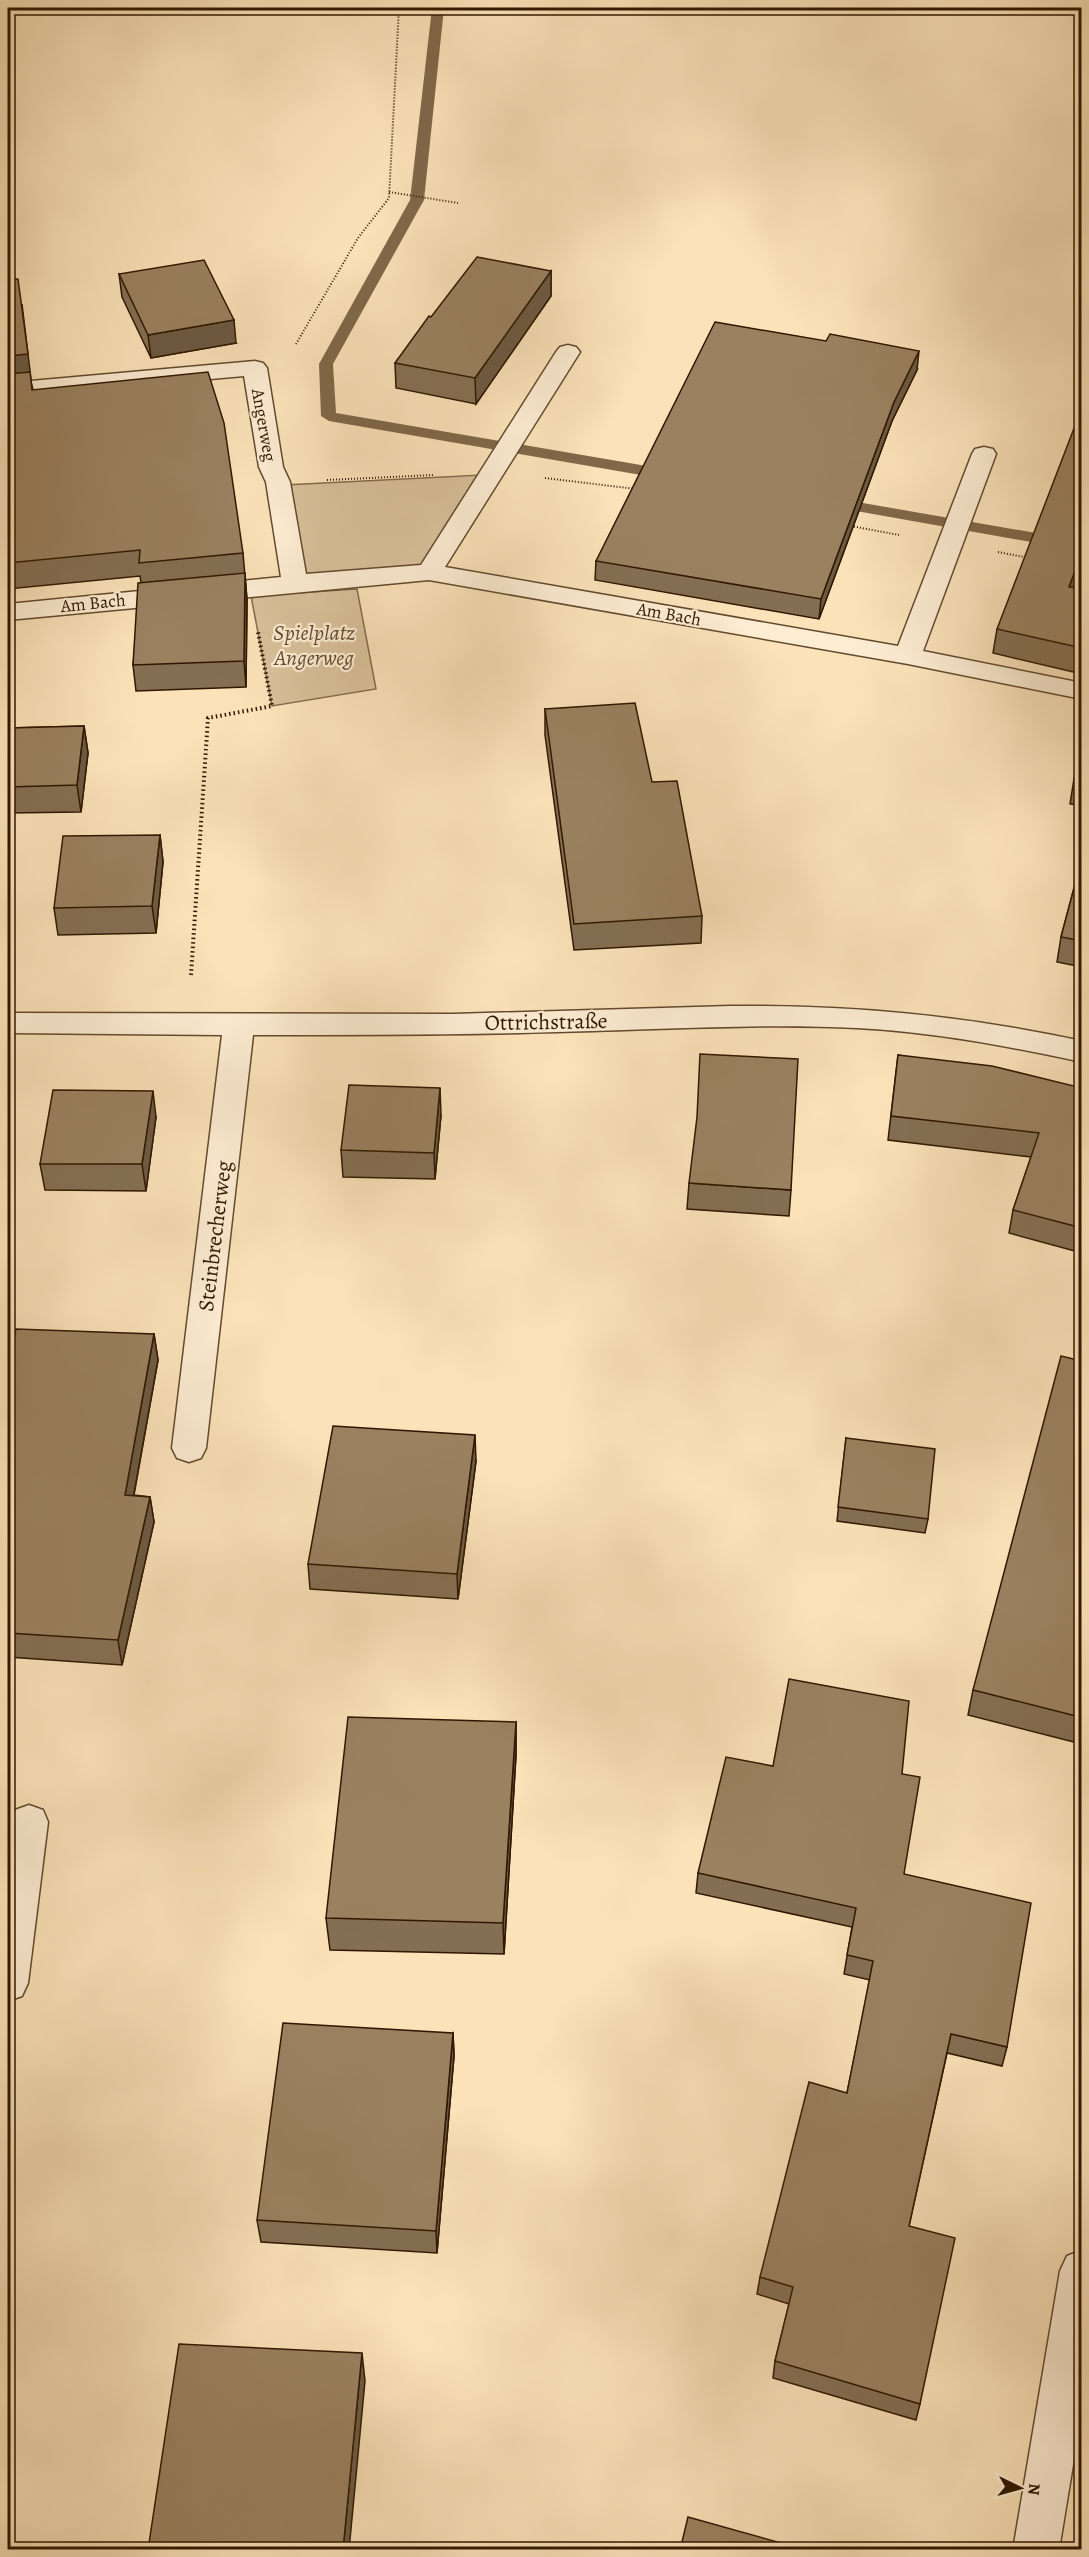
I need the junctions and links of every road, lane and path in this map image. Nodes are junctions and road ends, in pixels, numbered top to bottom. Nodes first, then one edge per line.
1 (399, 8) edge
2 (389, 192) junction
3 (458, 202) dead end
4 (568, 352) dead end
5 (255, 368) junction
6 (8, 390) edge
7 (984, 454) dead end
8 (496, 466) junction
9 (278, 483) junction
10 (640, 490) edge
11 (847, 526) edge
12 (955, 530) junction
13 (1038, 560) edge
14 (429, 572) junction
15 (296, 583) junction
16 (258, 587) junction
17 (8, 612) edge
18 (908, 656) junction
19 (1082, 691) edge
20 (8, 1023) edge
21 (181, 1024) junction
22 (239, 1024) junction
23 (1082, 1053) edge
24 (189, 1448) dead end
25 (28, 1822) dead end
26 (8, 1983) edge
27 (1082, 2271) edge
28 (1036, 2550) edge

1 - 2 path
2 - 3 path
2 - 5 path
4 - 8 street
5 - 6 street, Angerweg
5 - 9 street, Angerweg
7 - 12 street
8 - 9 path
8 - 10 path
8 - 14 street
9 - 15 street, Angerweg
11 - 12 path
12 - 13 path
12 - 18 street
14 - 15 street, Am Bach
14 - 18 street, Am Bach
15 - 16 street, Am Bach
16 - 17 street, Am Bach
16 - 21 path
18 - 19 street, Am Bach
20 - 21 street, Ottrichstraße
21 - 22 street, Ottrichstraße
22 - 23 street, Ottrichstraße
22 - 24 street, Steinbrecherweg
25 - 26 street
27 - 28 street

